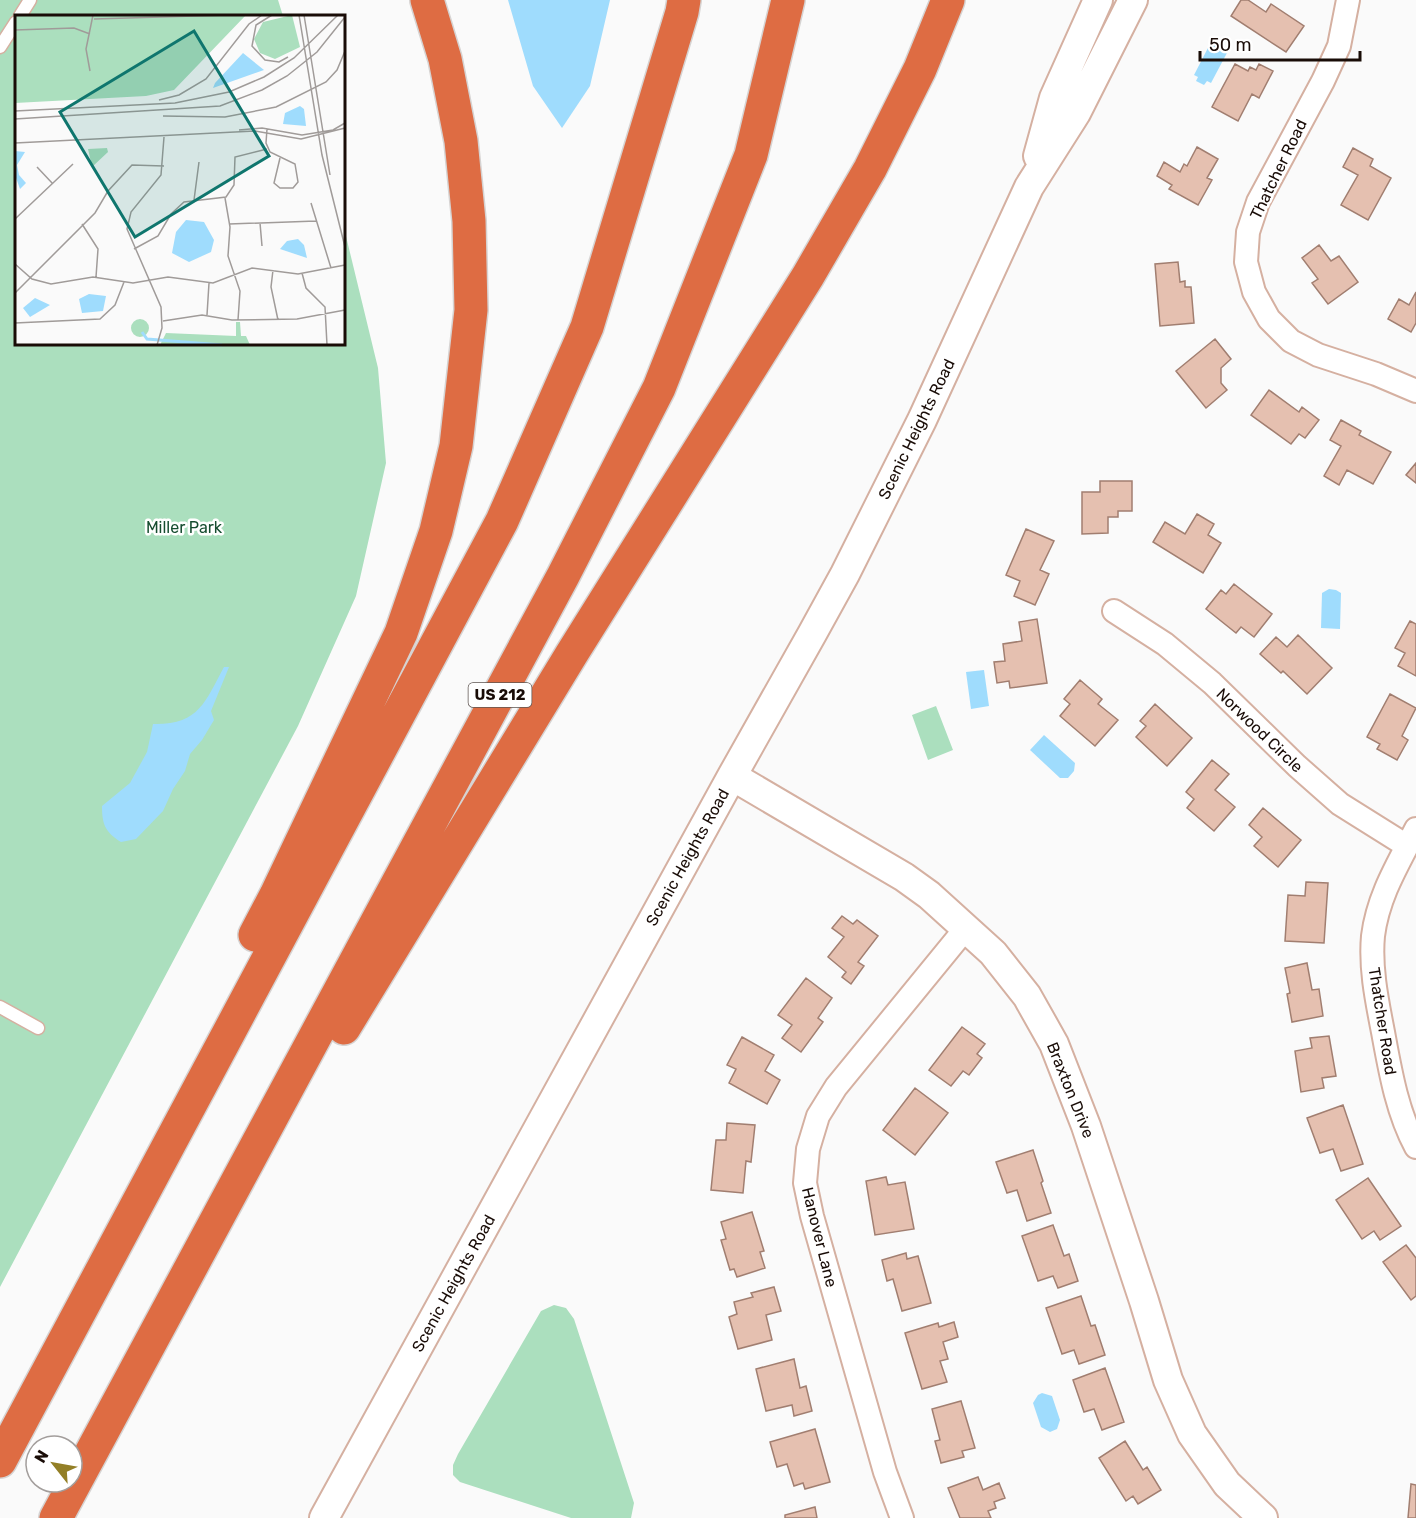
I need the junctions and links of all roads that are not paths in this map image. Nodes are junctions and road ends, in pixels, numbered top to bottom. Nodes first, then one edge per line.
1 (30, 0) edge
2 (427, 0) edge
3 (684, 0) edge
4 (788, 0) edge
5 (948, 0) edge
6 (1098, 0) edge
7 (1133, 0) edge
8 (1348, 0) edge
9 (21, 15) edge
10 (15, 24) edge
11 (0, 47) edge
12 (1029, 186) junction
13 (1416, 391) edge
14 (1114, 611) dead end
15 (732, 776) junction
16 (1412, 838) edge
17 (966, 928) junction
18 (0, 1007) edge
19 (38, 1028) dead end
20 (1416, 1146) edge
21 (69, 1330) junction
22 (142, 1360) junction
23 (0, 1461) edge
24 (56, 1518) edge
25 (324, 1518) edge
26 (902, 1518) edge
27 (1263, 1518) edge

1 - 9 lane
2 - 21 highway
3 - 21 highway
4 - 22 highway, US 212
5 - 22 highway
6 - 12 street, Scenic Heights Road
7 - 12 street, Scenic Heights Road
8 - 13 street, Thatcher Road
10 - 11 lane
12 - 15 street, Scenic Heights Road
14 - 16 street, Norwood Circle
15 - 17 street, Braxton Drive
15 - 25 street, Scenic Heights Road
16 - 20 street, Thatcher Road
17 - 26 street, Hanover Lane
17 - 27 street, Braxton Drive
18 - 19 lane
21 - 23 highway
22 - 24 highway, US 212

